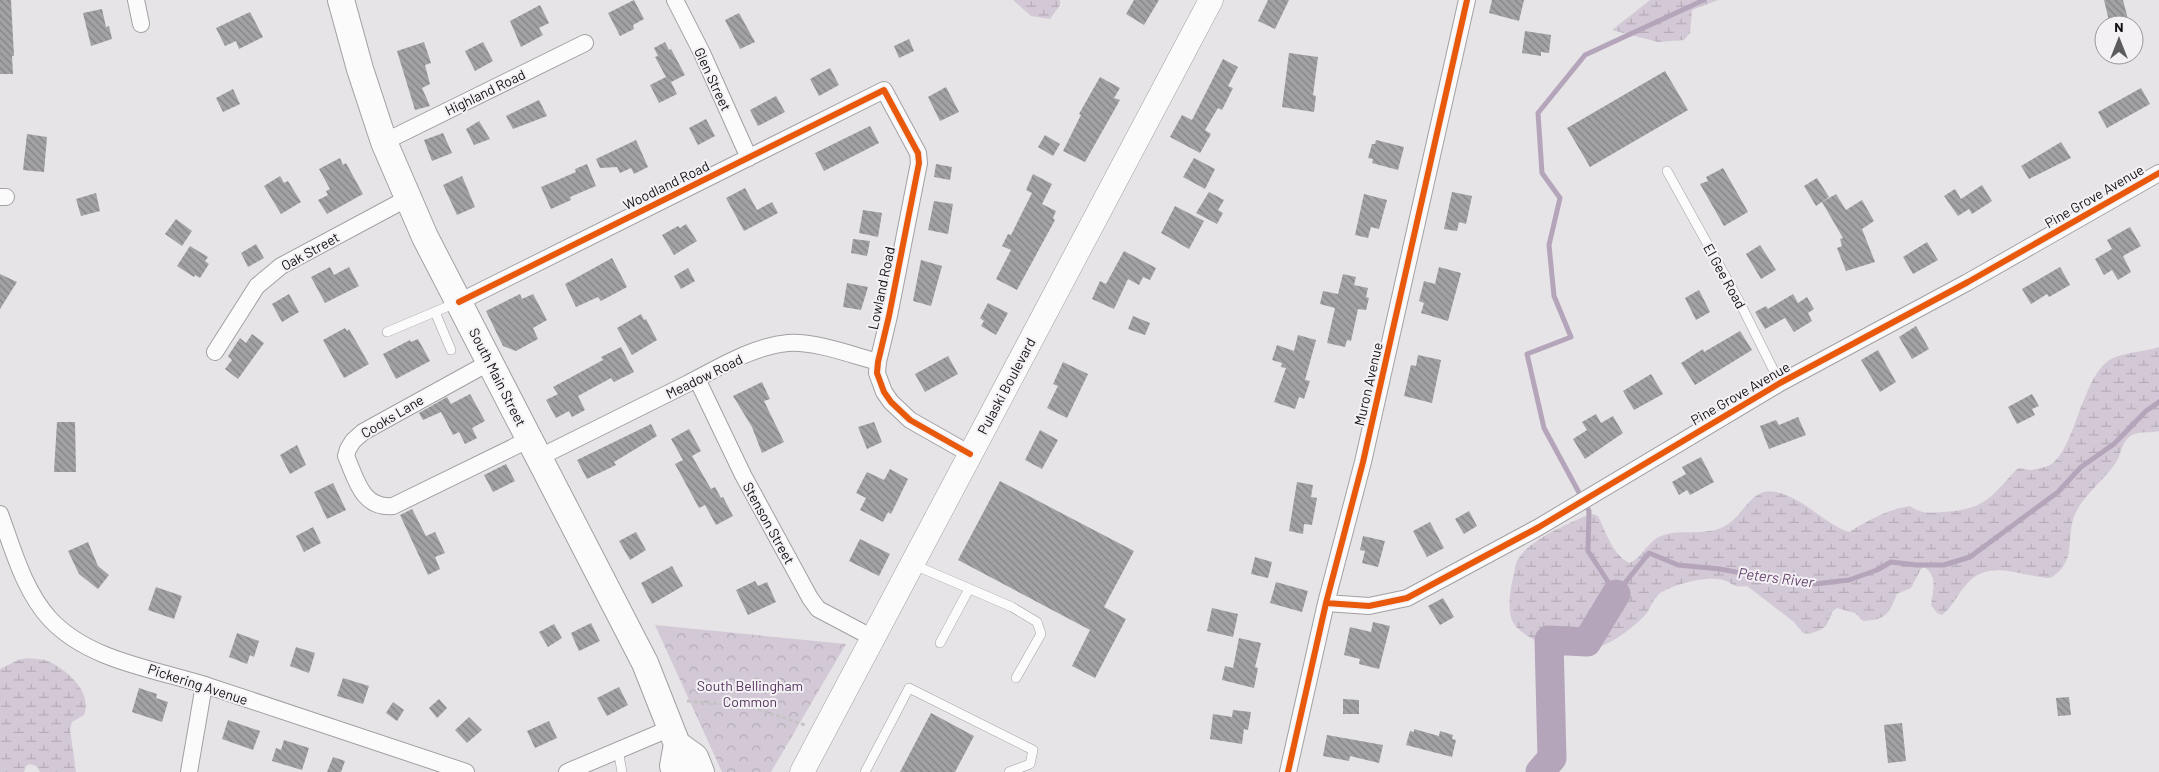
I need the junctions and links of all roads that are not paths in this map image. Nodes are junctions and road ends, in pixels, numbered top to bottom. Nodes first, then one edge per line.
1 (136, 0) edge
2 (340, 0) edge
3 (675, 0) edge
4 (1210, 0) edge
5 (1467, 0) edge
6 (141, 24) dead end
7 (585, 43) dead end
8 (884, 90) joint
9 (384, 142) junction
10 (749, 158) junction
11 (1667, 171) dead end
12 (2159, 173) edge
13 (408, 198) junction
14 (459, 302) junction
15 (435, 312) junction
16 (387, 332) dead end
17 (451, 350) dead end
18 (215, 352) dead end
19 (490, 362) junction
20 (878, 362) junction
21 (697, 379) junction
22 (1780, 383) junction
23 (535, 448) junction
24 (970, 454) junction
25 (0, 514) edge
26 (912, 564) junction
27 (969, 589) junction
28 (1326, 603) junction
29 (872, 638) junction
30 (940, 643) dead end
31 (1016, 678) dead end
32 (204, 685) junction
33 (674, 736) junction
34 (618, 750) junction
35 (189, 772) edge
36 (466, 772) edge
37 (567, 772) edge
38 (622, 772) edge
39 (675, 772) edge
40 (701, 772) edge
41 (802, 772) edge
42 (865, 772) edge
43 (1009, 772) edge
44 (1288, 772) edge

1 - 6 street
2 - 9 main road, South Main Street
3 - 10 street, Glen Street
4 - 24 main road, Pulaski Boulevard
5 - 28 street, Muron Avenue
7 - 9 street, Highland Road
8 - 10 street, Woodland Road
8 - 20 street, Lowland Road
9 - 13 main road, South Main Street
10 - 14 street, Woodland Road
11 - 22 lane, El Gee Road
12 - 22 street, Pine Grove Avenue
13 - 14 main road, South Main Street
13 - 18 street, Oak Street
14 - 15 lane
14 - 19 main road, South Main Street
15 - 16 lane
15 - 17 lane
19 - 23 main road, South Main Street
19 - 23 street, Cooks Lane
20 - 21 street, Meadow Road
20 - 24 street, Lowland Road
21 - 23 street, Meadow Road
21 - 29 street, Stenson Street
22 - 28 street, Pine Grove Avenue
23 - 33 main road, South Main Street
24 - 26 main road, Pulaski Boulevard
25 - 32 street, Pickering Avenue
26 - 27 lane
26 - 29 main road, Pulaski Boulevard
27 - 30 lane
27 - 31 lane
28 - 44 street, Muron Avenue
29 - 41 main road, Pulaski Boulevard
32 - 35 street
32 - 36 street, Pickering Avenue
33 - 34 street
33 - 39 main road, South Main Street
33 - 40 main road, South Main Street
34 - 37 street
34 - 38 lane
42 - 43 lane

